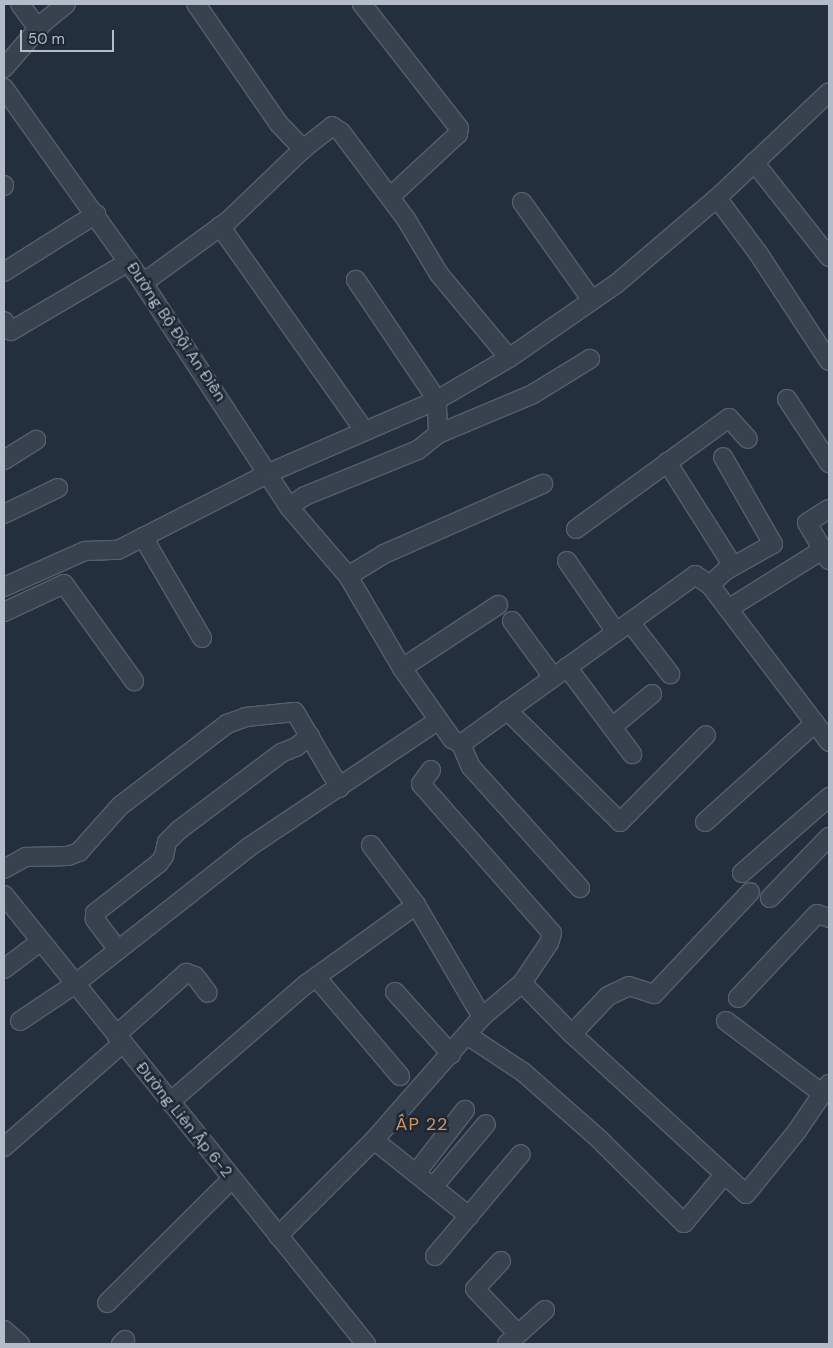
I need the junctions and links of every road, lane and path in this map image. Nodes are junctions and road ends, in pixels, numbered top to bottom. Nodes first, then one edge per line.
1 (20, 4) edge
2 (66, 4) edge
3 (196, 4) edge
4 (362, 4) edge
5 (38, 29) junction
6 (4, 68) edge
7 (4, 88) edge
8 (829, 92) edge
9 (303, 149) junction
10 (754, 162) junction
11 (390, 197) junction
12 (717, 198) junction
13 (522, 202) dead end
14 (96, 214) junction
15 (220, 226) junction
16 (829, 257) edge
17 (128, 262) junction
18 (4, 272) edge
19 (356, 280) dead end
20 (143, 283) junction
21 (590, 299) junction
22 (4, 321) edge
23 (509, 358) junction
24 (590, 359) dead end
25 (829, 361) edge
26 (787, 399) dead end
27 (437, 400) junction
28 (364, 430) junction
29 (438, 434) junction
30 (748, 439) dead end
31 (36, 440) dead end
32 (723, 457) dead end
33 (4, 460) edge
34 (667, 462) junction
35 (829, 463) edge
36 (269, 473) junction
37 (543, 484) dead end
38 (58, 488) dead end
39 (289, 507) junction
40 (829, 509) edge
41 (4, 514) edge
42 (576, 529) dead end
43 (142, 537) junction
44 (826, 555) edge
45 (567, 562) dead end
46 (734, 566) junction
47 (348, 576) junction
48 (710, 585) junction
49 (4, 587) edge
50 (498, 605) dead end
51 (728, 609) junction
52 (4, 612) edge
53 (512, 621) dead end
54 (623, 626) junction
55 (202, 638) dead end
56 (402, 668) junction
57 (560, 672) junction
58 (670, 674) dead end
59 (134, 682) dead end
60 (652, 694) dead end
61 (506, 710) junction
62 (437, 721) junction
63 (815, 723) junction
64 (612, 727) junction
65 (706, 735) dead end
66 (310, 736) junction
67 (829, 742) edge
68 (461, 744) junction
69 (632, 754) dead end
70 (431, 770) dead end
71 (340, 788) junction
72 (829, 797) edge
73 (705, 822) dead end
74 (829, 837) edge
75 (371, 845) dead end
76 (4, 869) edge
77 (742, 874) dead end
78 (580, 888) dead end
79 (750, 892) dead end
80 (4, 895) edge
81 (770, 898) dead end
82 (416, 905) junction
83 (829, 918) edge
84 (41, 941) junction
85 (118, 950) junction
86 (4, 969) edge
87 (316, 977) junction
88 (75, 984) junction
89 (522, 984) junction
90 (395, 992) dead end
91 (208, 993) dead end
92 (738, 998) dead end
93 (482, 1017) junction
94 (20, 1021) dead end
95 (726, 1021) dead end
96 (572, 1034) junction
97 (467, 1035) junction
98 (120, 1039) junction
99 (450, 1054) junction
100 (400, 1076) dead end
101 (826, 1089) edge
102 (170, 1102) junction
103 (465, 1110) dead end
104 (486, 1124) dead end
105 (374, 1140) junction
106 (4, 1147) edge
107 (521, 1154) dead end
108 (416, 1173) junction
109 (724, 1175) junction
110 (232, 1179) junction
111 (433, 1187) junction
112 (469, 1216) junction
113 (278, 1236) junction
114 (435, 1256) dead end
115 (501, 1261) dead end
116 (107, 1303) dead end
117 (545, 1310) dead end
118 (4, 1330) edge
119 (512, 1339) edge
120 (20, 1344) edge
121 (366, 1344) edge

1 - 5 street
2 - 5 street
3 - 9 street
4 - 11 street
5 - 6 street
7 - 14 street, Đường Bộ Đội An Điền
8 - 10 street
9 - 11 street
9 - 15 street
10 - 12 street
10 - 16 street
11 - 23 street
12 - 21 street
12 - 25 street
13 - 21 street
14 - 17 street, Đường Bộ Đội An Điền
14 - 18 street
15 - 20 street
15 - 28 street
17 - 20 street, Đường Bộ Đội An Điền
17 - 22 street
19 - 27 street
20 - 36 street, Đường Bộ Đội An Điền
21 - 23 street
23 - 27 street
24 - 29 street
26 - 35 street
27 - 28 street
27 - 29 street
28 - 36 street
29 - 39 street
30 - 34 street
31 - 33 street
32 - 46 street
34 - 42 street
34 - 46 street
36 - 39 street, Đường Bộ Đội An Điền
36 - 43 street
37 - 47 street
38 - 41 street
39 - 47 street, Đường Bộ Đội An Điền
40 - 44 street
43 - 49 street
43 - 55 street
44 - 51 street
45 - 54 street
46 - 48 street
47 - 56 street, Đường Bộ Đội An Điền
48 - 51 street
48 - 54 street
50 - 56 street
51 - 63 street
52 - 59 street
53 - 57 street
54 - 57 street
54 - 58 street
56 - 62 street, Đường Bộ Đội An Điền
57 - 61 street
57 - 64 street
60 - 64 street
61 - 65 street
61 - 68 street
62 - 68 street, Đường Bộ Đội An Điền
62 - 71 street
63 - 67 street
63 - 73 street
64 - 69 street
66 - 71 street
66 - 76 street
66 - 85 street
68 - 78 street
70 - 89 street
71 - 85 street
72 - 77 street
74 - 81 street
75 - 82 street
79 - 96 street
80 - 84 street, Đường Liên Ấp 6-2
82 - 87 street
82 - 93 street
83 - 92 street
84 - 86 street
84 - 88 street, Đường Liên Ấp 6-2
85 - 88 street
87 - 100 street
87 - 102 street
88 - 94 street
88 - 98 street, Đường Liên Ấp 6-2
89 - 93 street
89 - 96 street
90 - 99 street
91 - 98 street
93 - 97 street
95 - 101 street
96 - 109 street
97 - 99 street
97 - 109 street
98 - 102 street, Đường Liên Ấp 6-2
98 - 106 street
99 - 105 street
101 - 109 street
102 - 110 street, Đường Liên Ấp 6-2
103 - 108 street
104 - 111 street
105 - 108 street
105 - 113 street
107 - 112 street
108 - 111 street
110 - 113 street, Đường Liên Ấp 6-2
110 - 116 street
111 - 112 street
112 - 114 street
113 - 121 street, Đường Liên Ấp 6-2
115 - 119 street
117 - 119 street
118 - 120 street

